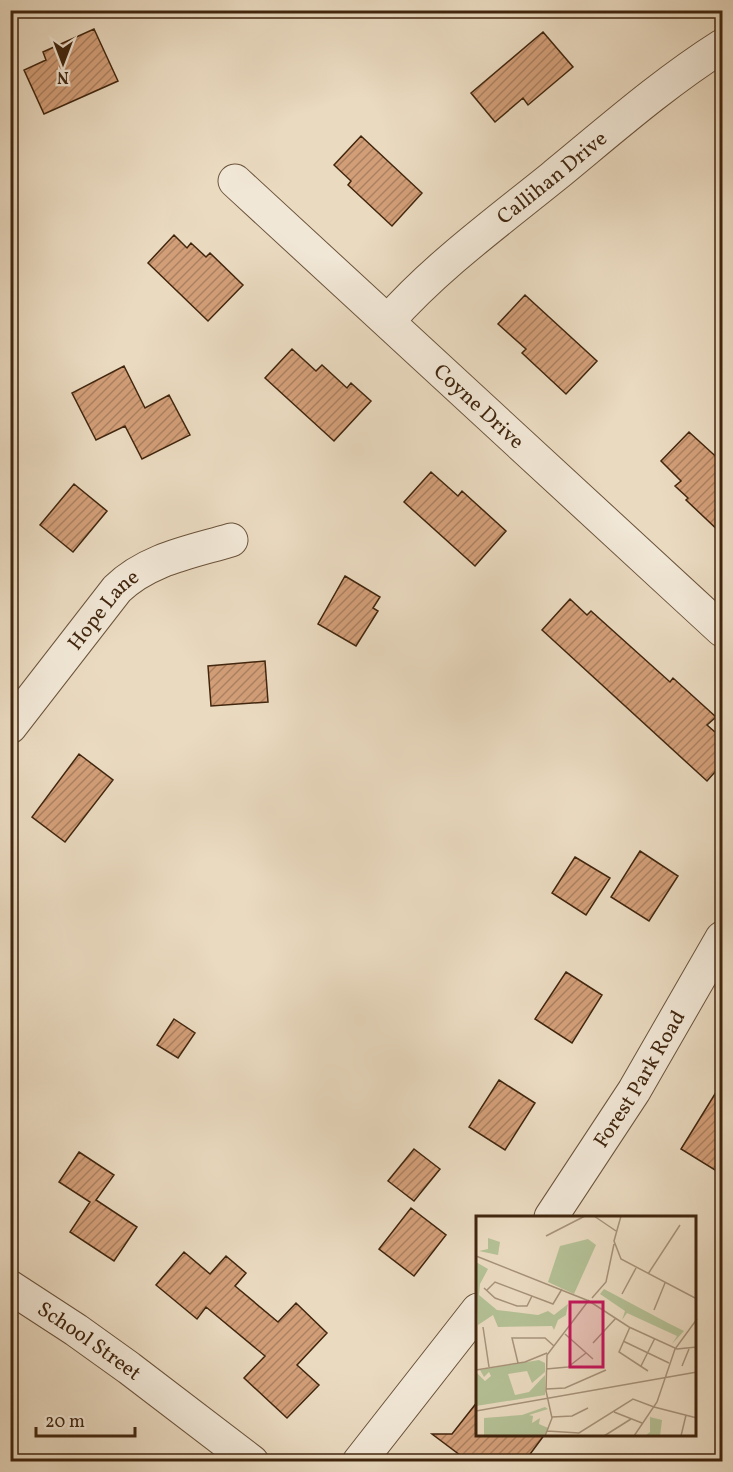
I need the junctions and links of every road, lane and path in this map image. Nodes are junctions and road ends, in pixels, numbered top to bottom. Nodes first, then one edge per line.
1 (723, 46) edge
2 (235, 181) dead end
3 (388, 321) junction
4 (231, 540) dead end
5 (723, 630) edge
6 (10, 727) edge
7 (723, 938) edge
8 (552, 1216) edge
9 (10, 1287) edge
10 (476, 1313) edge
11 (252, 1461) edge
12 (359, 1461) edge

1 - 3 street, Callihan Drive
2 - 3 street, Coyne Drive
3 - 5 street, Coyne Drive
4 - 6 street, Hope Lane
7 - 8 street, Forest Park Road
9 - 11 street, School Street
10 - 12 street

